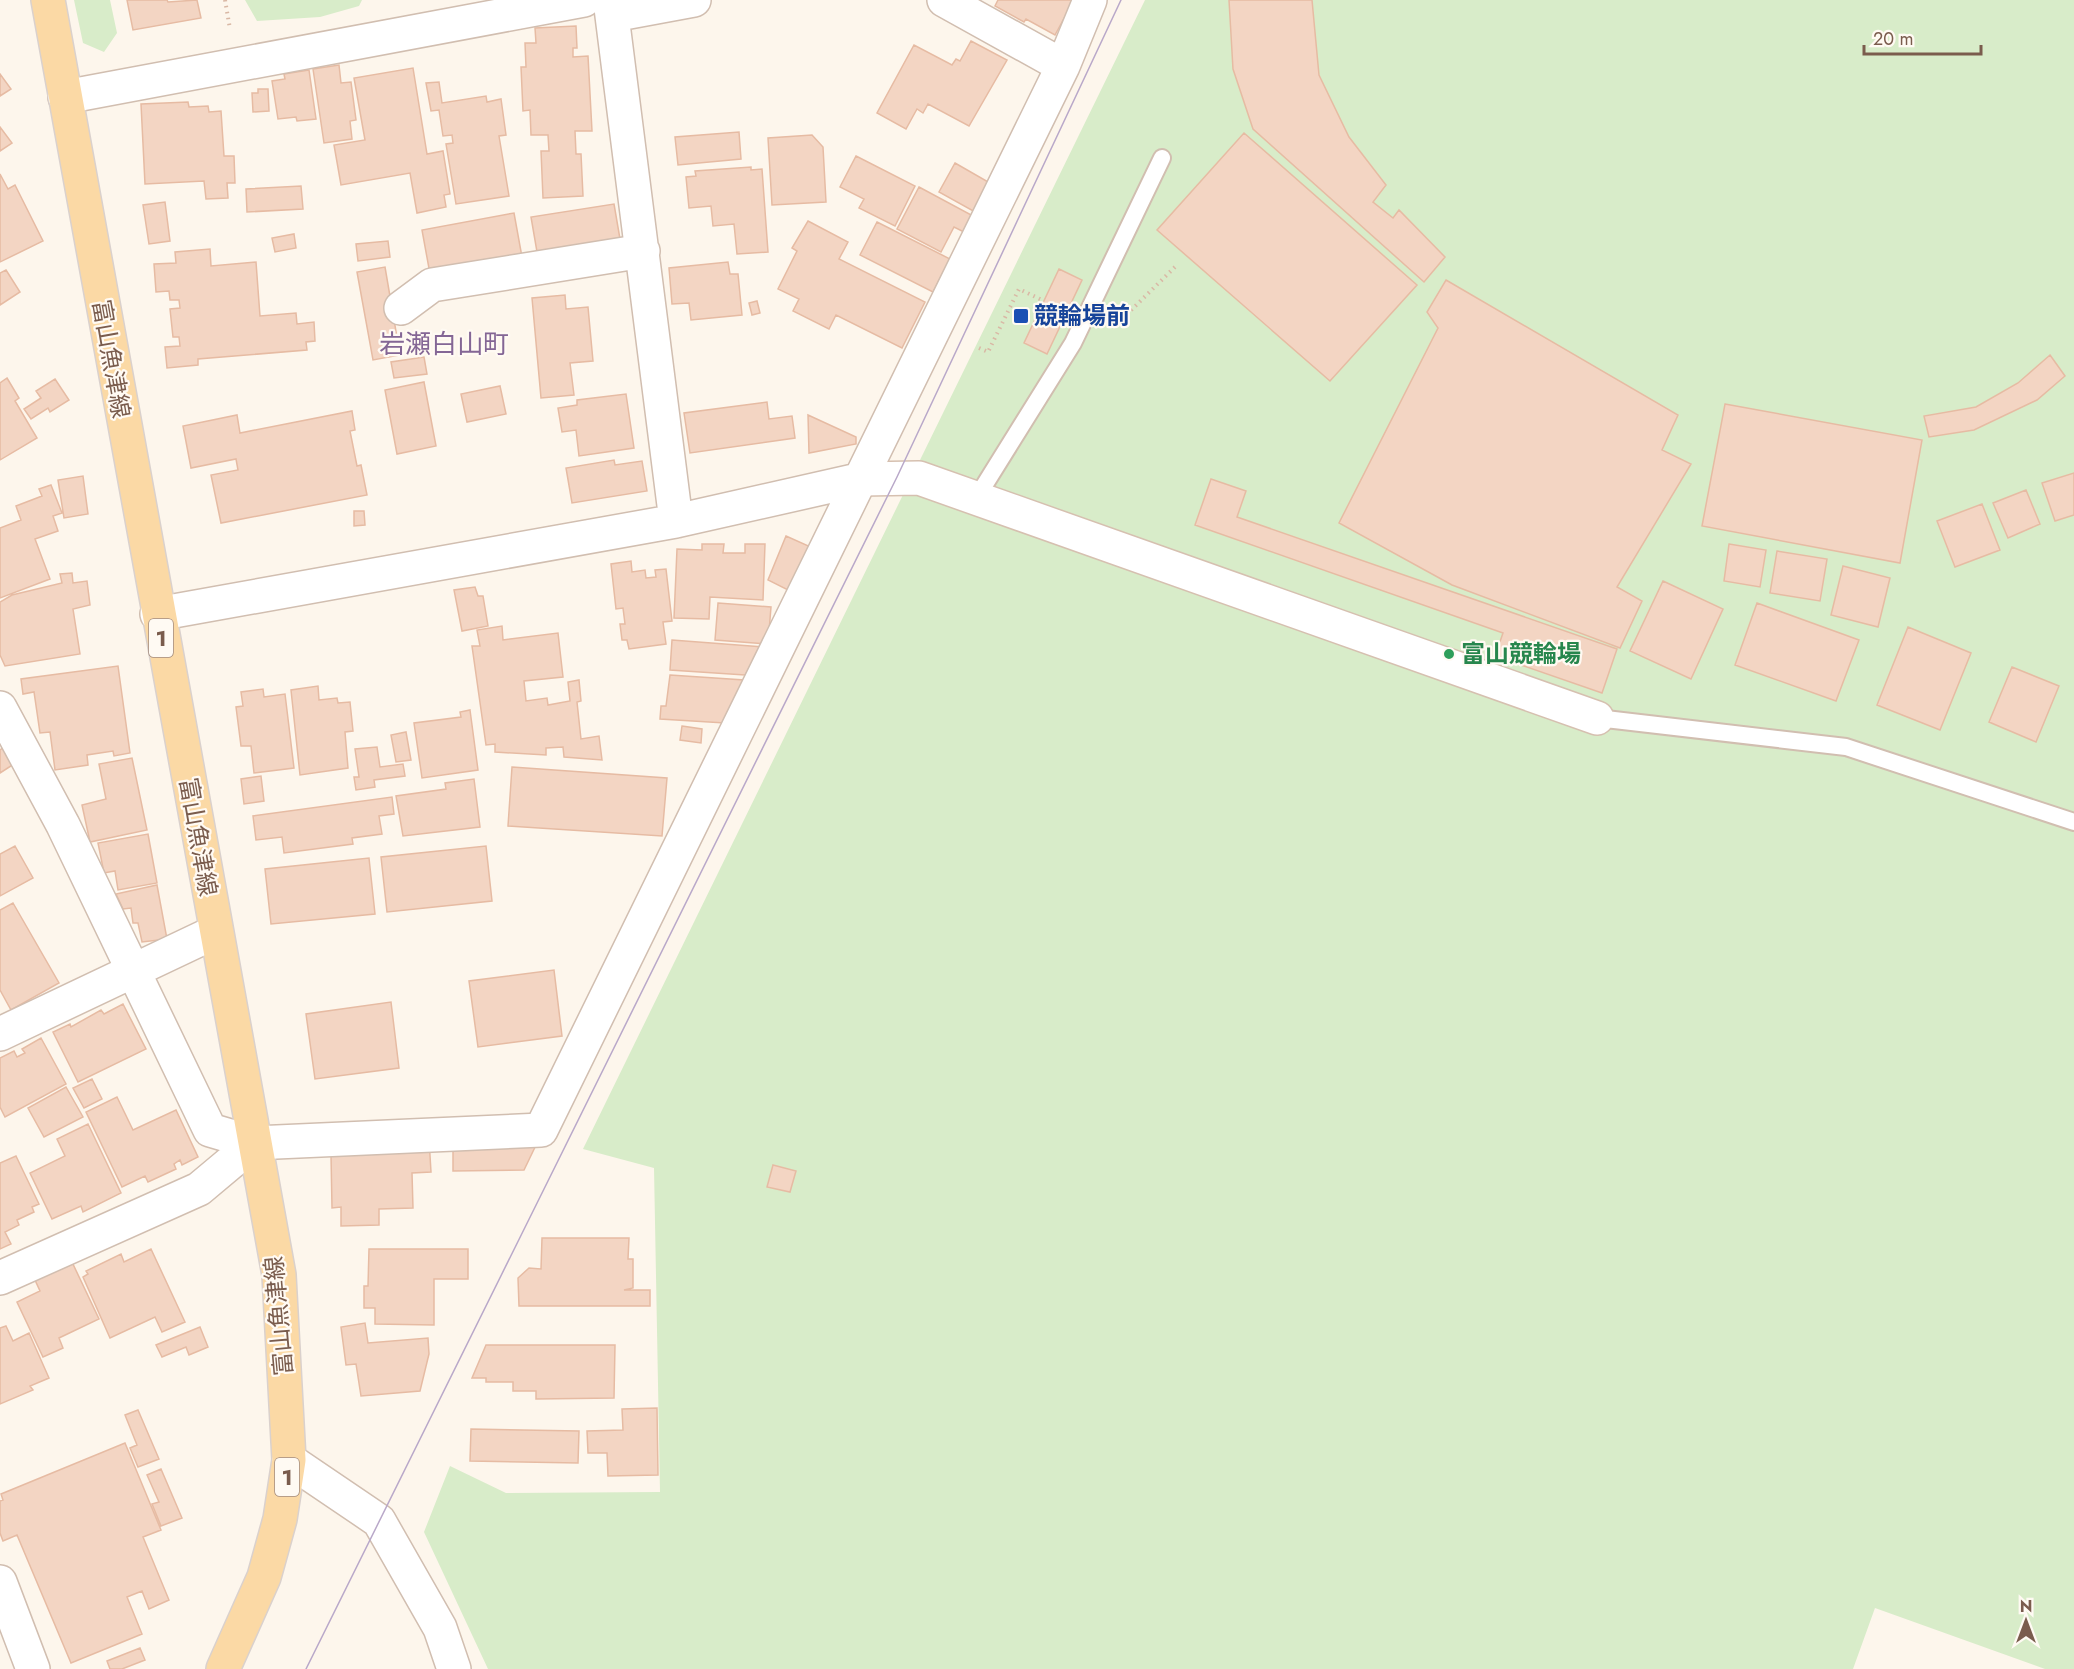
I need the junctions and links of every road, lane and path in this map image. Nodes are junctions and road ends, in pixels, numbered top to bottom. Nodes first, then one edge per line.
1 (48, 0) edge
2 (584, 0) edge
3 (694, 0) edge
4 (944, 0) edge
5 (1090, 0) edge
6 (612, 7) edge
7 (1062, 66) junction
8 (65, 97) junction
9 (1162, 158) dead end
10 (643, 251) junction
11 (1044, 301) dead end
12 (401, 308) dead end
13 (980, 348) dead end
14 (862, 479) junction
15 (977, 497) junction
16 (676, 521) junction
17 (157, 614) junction
18 (0, 708) edge
19 (1597, 718) joint
20 (2074, 822) edge
21 (215, 932) junction
22 (132, 972) junction
23 (0, 1034) edge
24 (254, 1143) junction
25 (0, 1278) edge
26 (290, 1460) junction
27 (0, 1582) edge
28 (33, 1669) edge
29 (223, 1669) edge
30 (454, 1669) edge

1 - 8 main road, 富山魚津線 / 1
2 - 8 street
3 - 6 street
4 - 7 street
5 - 7 street
6 - 10 street
7 - 14 street
8 - 17 main road, 富山魚津線 / 1
9 - 15 lane
10 - 12 street
10 - 16 street
11 - 13 path
14 - 15 street
14 - 16 street
14 - 24 street
15 - 19 street
16 - 17 street
17 - 21 main road, 富山魚津線 / 1
18 - 22 street
19 - 20 lane
21 - 22 street
21 - 24 main road, 富山魚津線 / 1
22 - 23 street
22 - 24 street
24 - 25 street
24 - 26 main road, 富山魚津線 / 1
26 - 29 main road, 富山魚津線 / 1
26 - 30 street
27 - 28 street

